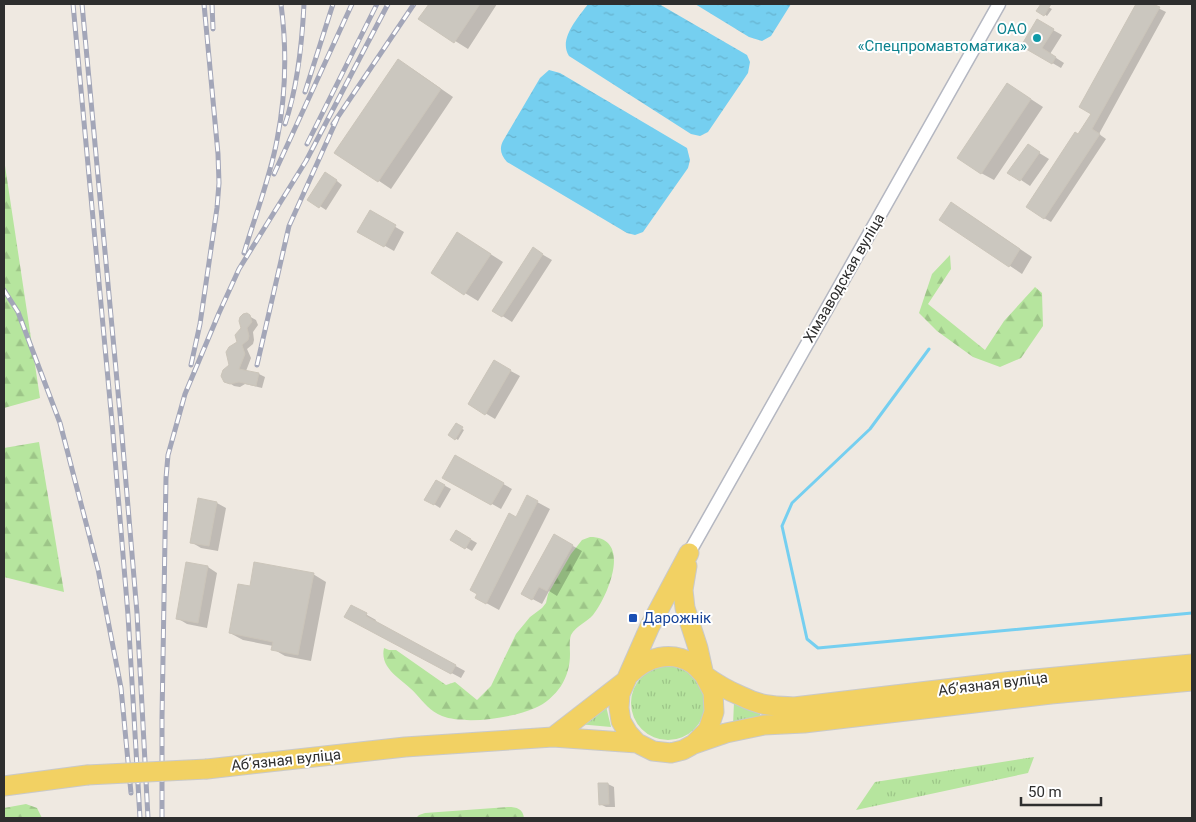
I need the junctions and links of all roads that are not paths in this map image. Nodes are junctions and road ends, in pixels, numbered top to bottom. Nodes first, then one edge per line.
1 (999, 4) edge
2 (690, 553) junction
3 (1192, 664) edge
4 (704, 674) junction
5 (627, 678) junction
6 (1192, 681) edge
7 (553, 737) junction
8 (637, 743) junction
9 (694, 744) junction
10 (9, 783) edge

1 - 2 street, Хімзаводская вуліца
2 - 4 main road
2 - 5 main road
3 - 4 main road, Абʼязная вуліца
4 - 5 main road
4 - 9 main road
5 - 7 main road
5 - 8 main road
6 - 9 main road, Абʼязная вуліца
7 - 8 main road, Абʼязная вуліца
7 - 10 main road, Абʼязная вуліца, bridge
8 - 9 main road

